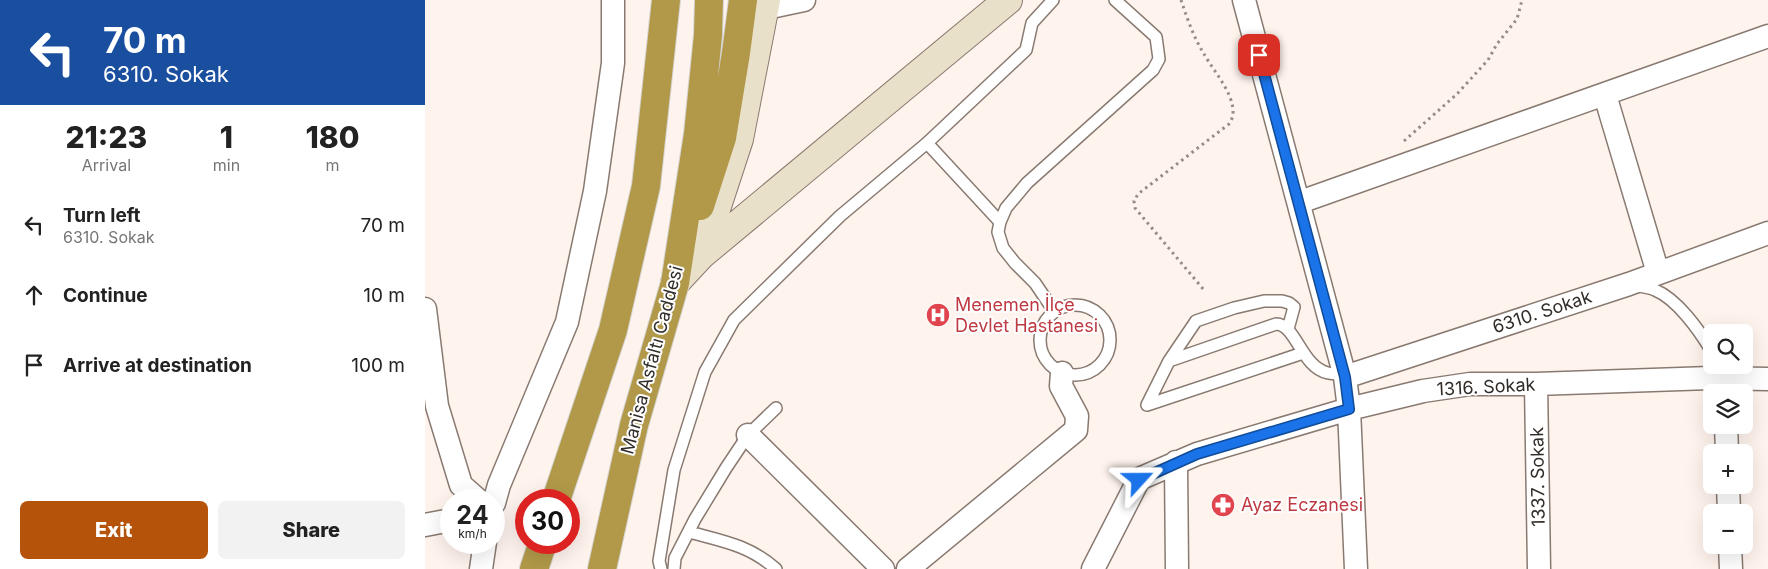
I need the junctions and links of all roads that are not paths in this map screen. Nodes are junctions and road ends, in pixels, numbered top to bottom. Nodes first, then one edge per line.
1 (613, 0) edge
2 (666, 0) edge
3 (709, 0) edge
4 (804, 0) edge
5 (1008, 0) edge
6 (1053, 0) edge
7 (1115, 0) edge
8 (1244, 0) edge
9 (758, 3) edge
10 (1768, 36) edge
11 (1605, 95) junction
12 (927, 143) junction
13 (1300, 202) junction
14 (1000, 222) junction
15 (1768, 233) edge
16 (701, 255) junction
17 (1658, 273) junction
18 (675, 283) junction
19 (1629, 284) junction
20 (425, 309) edge
21 (1054, 311) junction
22 (1288, 329) junction
23 (1703, 338) edge
24 (1303, 353) junction
25 (1169, 361) junction
26 (1062, 373) junction
27 (1345, 375) junction
28 (1723, 378) edge
29 (1768, 379) edge
30 (1536, 384) junction
31 (776, 408) dead end
32 (1349, 409) junction
33 (748, 435) junction
34 (1177, 462) junction
35 (466, 489) edge
36 (498, 489) edge
37 (560, 489) edge
38 (440, 522) edge
39 (425, 524) edge
40 (689, 532) junction
41 (483, 554) edge
42 (539, 554) edge
43 (1730, 554) edge
44 (481, 569) edge
45 (535, 569) edge
46 (602, 569) edge
47 (661, 569) edge
48 (675, 569) edge
49 (776, 569) edge
50 (883, 569) edge
51 (908, 569) edge
52 (1093, 569) edge
53 (1177, 569) edge
54 (1356, 569) edge
55 (1539, 569) edge
56 (1731, 569) edge

1 - 36 street
2 - 37 highway
3 - 18 highway, Manisa Asfaltı Caddesi
4 - 9 street
5 - 16 street
6 - 12 lane
7 - 14 lane
8 - 13 street
9 - 16 street
9 - 18 highway
10 - 11 street
11 - 13 street
11 - 17 street
12 - 14 lane
12 - 47 lane
13 - 27 street
14 - 21 lane
15 - 17 street, 6310. Sokak
16 - 18 street
17 - 19 street, 6310. Sokak
18 - 46 highway, Manisa Asfaltı Caddesi
19 - 23 lane
19 - 27 street, 6310. Sokak
20 - 35 street
21 - 26 lane
21 - 26 lane
22 - 24 lane
22 - 25 lane
22 - 25 lane
24 - 25 lane
24 - 27 lane
26 - 51 street
27 - 32 street
28 - 29 street, 1316. Sokak
28 - 30 street, 1316. Sokak
30 - 32 street, 1316. Sokak
30 - 55 street, 1337. Sokak
31 - 33 lane
32 - 34 street, 1316. Sokak
32 - 54 street
33 - 40 lane
33 - 50 street
34 - 52 street, 1316. Sokak
34 - 53 street
38 - 39 street
40 - 48 lane
40 - 49 lane
41 - 44 street
42 - 45 highway
43 - 56 street

